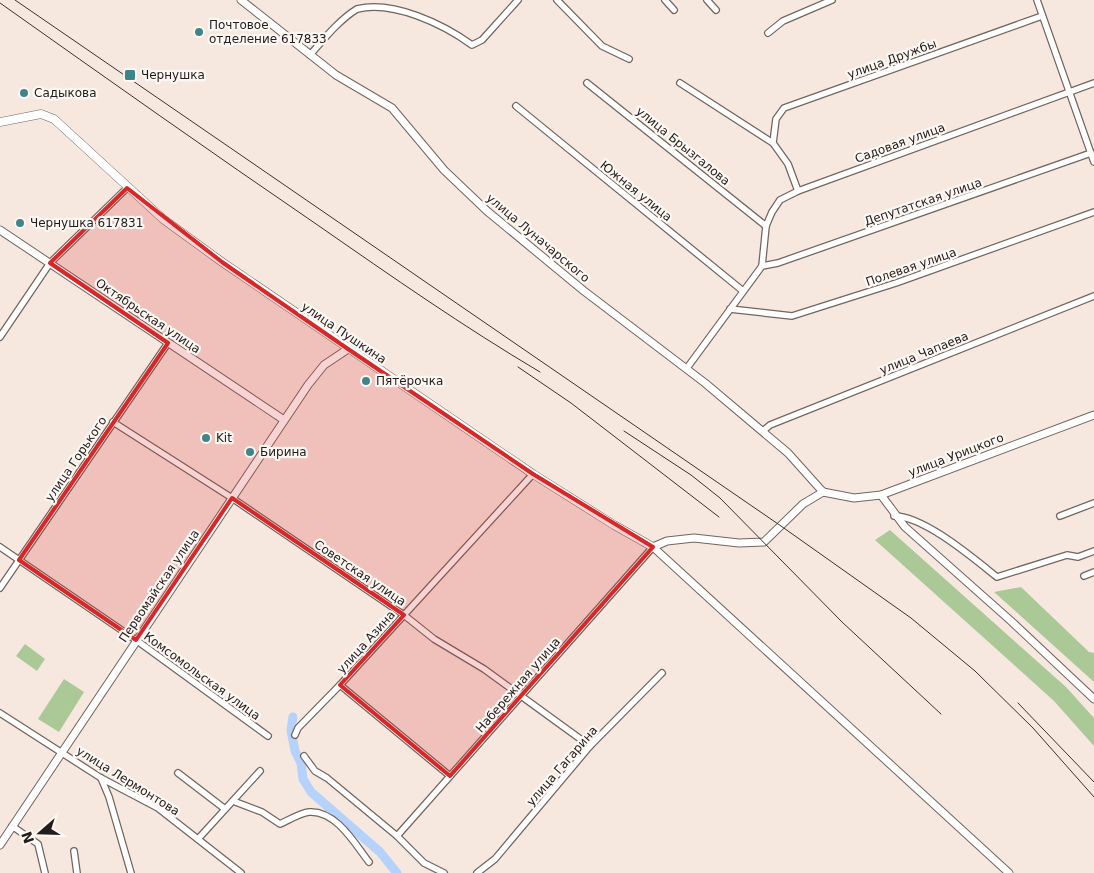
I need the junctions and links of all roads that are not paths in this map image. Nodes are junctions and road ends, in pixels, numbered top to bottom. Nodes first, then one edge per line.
1 (241, 0) edge
2 (518, 0) edge
3 (557, 0) edge
4 (665, 0) edge
5 (707, 0) edge
6 (832, 0) edge
7 (1036, 0) edge
8 (674, 10) dead end
9 (716, 10) dead end
10 (1042, 16) junction
11 (768, 33) dead end
12 (310, 55) junction
13 (629, 59) dead end
14 (680, 82) dead end
15 (587, 83) dead end
16 (1094, 84) edge
17 (1069, 93) junction
18 (516, 106) dead end
19 (0, 122) edge
20 (773, 143) junction
21 (1091, 154) junction
22 (1094, 162) edge
23 (127, 188) junction
24 (798, 191) junction
25 (1094, 212) edge
26 (766, 226) junction
27 (0, 230) edge
28 (50, 263) junction
29 (762, 266) junction
30 (743, 291) junction
31 (1094, 296) edge
32 (730, 309) junction
33 (0, 337) edge
34 (168, 343) junction
35 (348, 349) junction
36 (686, 368) junction
37 (1094, 415) edge
38 (284, 420) junction
39 (113, 422) junction
40 (763, 431) junction
41 (533, 474) junction
42 (823, 492) junction
43 (881, 495) junction
44 (232, 498) junction
45 (1094, 503) edge
46 (894, 516) junction
47 (1060, 516) dead end
48 (0, 547) edge
49 (653, 547) junction
50 (1094, 551) edge
51 (19, 560) junction
52 (1094, 572) edge
53 (1084, 576) dead end
54 (0, 588) edge
55 (404, 615) junction
56 (136, 640) junction
57 (662, 673) dead end
58 (340, 685) junction
59 (522, 695) junction
60 (1094, 699) edge
61 (0, 713) edge
62 (295, 735) dead end
63 (268, 736) dead end
64 (590, 746) junction
65 (62, 751) junction
66 (304, 756) dead end
67 (260, 771) dead end
68 (178, 773) dead end
69 (450, 776) junction
70 (101, 778) junction
71 (233, 801) junction
72 (225, 809) junction
73 (12, 826) junction
74 (397, 836) junction
75 (198, 839) junction
76 (0, 845) edge
77 (74, 851) dead end
78 (369, 862) dead end
79 (45, 873) edge
80 (77, 873) edge
81 (130, 873) edge
82 (241, 873) edge
83 (444, 873) edge
84 (477, 873) edge
85 (1009, 873) edge

1 - 12 street, улица Луначарского
2 - 12 street
3 - 13 street
4 - 8 street
5 - 9 street
6 - 11 street
7 - 10 street
10 - 17 street
10 - 20 street, улица Дружбы
12 - 36 street, улица Луначарского
14 - 20 street
15 - 26 street, улица Брызгалова
16 - 17 street, Садовая улица
17 - 21 street
17 - 24 street, Садовая улица
18 - 30 street, Южная улица
19 - 23 main road, улица Пушкина
20 - 24 street
21 - 22 street
21 - 29 street, Депутатская улица
23 - 28 street
23 - 35 main road, улица Пушкина
24 - 26 street, Садовая улица
25 - 32 street, Полевая улица
26 - 29 street, Садовая улица
27 - 28 street, Октябрьская улица
28 - 33 street
28 - 34 street, Октябрьская улица
29 - 30 street
30 - 32 street
31 - 40 street, улица Чапаева
32 - 36 street
34 - 38 street, Октябрьская улица
34 - 39 street, улица Горького
35 - 38 street, Первомайская улица
35 - 41 main road, улица Пушкина
36 - 40 street, улица Луначарского
37 - 43 street, улица Урицкого
38 - 44 street, Первомайская улица
39 - 44 street, Советская улица
39 - 51 street, улица Горького
40 - 42 street, улица Луначарского
41 - 49 main road, улица Пушкина
41 - 55 street, улица Азина
42 - 43 street, улица Урицкого
42 - 49 street
43 - 46 street
44 - 55 street, Советская улица
44 - 56 street, Первомайская улица
45 - 47 street
46 - 50 street
46 - 60 street
48 - 51 street, Комсомольская улица
49 - 59 street, Набережная улица
49 - 85 street
51 - 54 street, улица Горького
51 - 56 street, Комсомольская улица
52 - 53 street
55 - 58 street, улица Азина
55 - 59 street, Советская улица
56 - 63 street, Комсомольская улица
56 - 65 street, Первомайская улица
57 - 64 street, улица Гагарина
58 - 62 street, улица Азина
58 - 69 street
59 - 64 street, Советская улица
59 - 69 street, Набережная улица
61 - 65 street, улица Лермонтова
64 - 84 street, улица Гагарина
65 - 70 street, улица Лермонтова
65 - 73 street, Первомайская улица
66 - 74 street
67 - 71 street
68 - 72 street
69 - 74 street, Набережная улица
70 - 75 street, улица Лермонтова
70 - 81 street
71 - 72 street
71 - 78 street
72 - 75 street
73 - 76 street, Первомайская улица
73 - 79 street
74 - 83 street
75 - 82 street, улица Лермонтова
77 - 80 street

